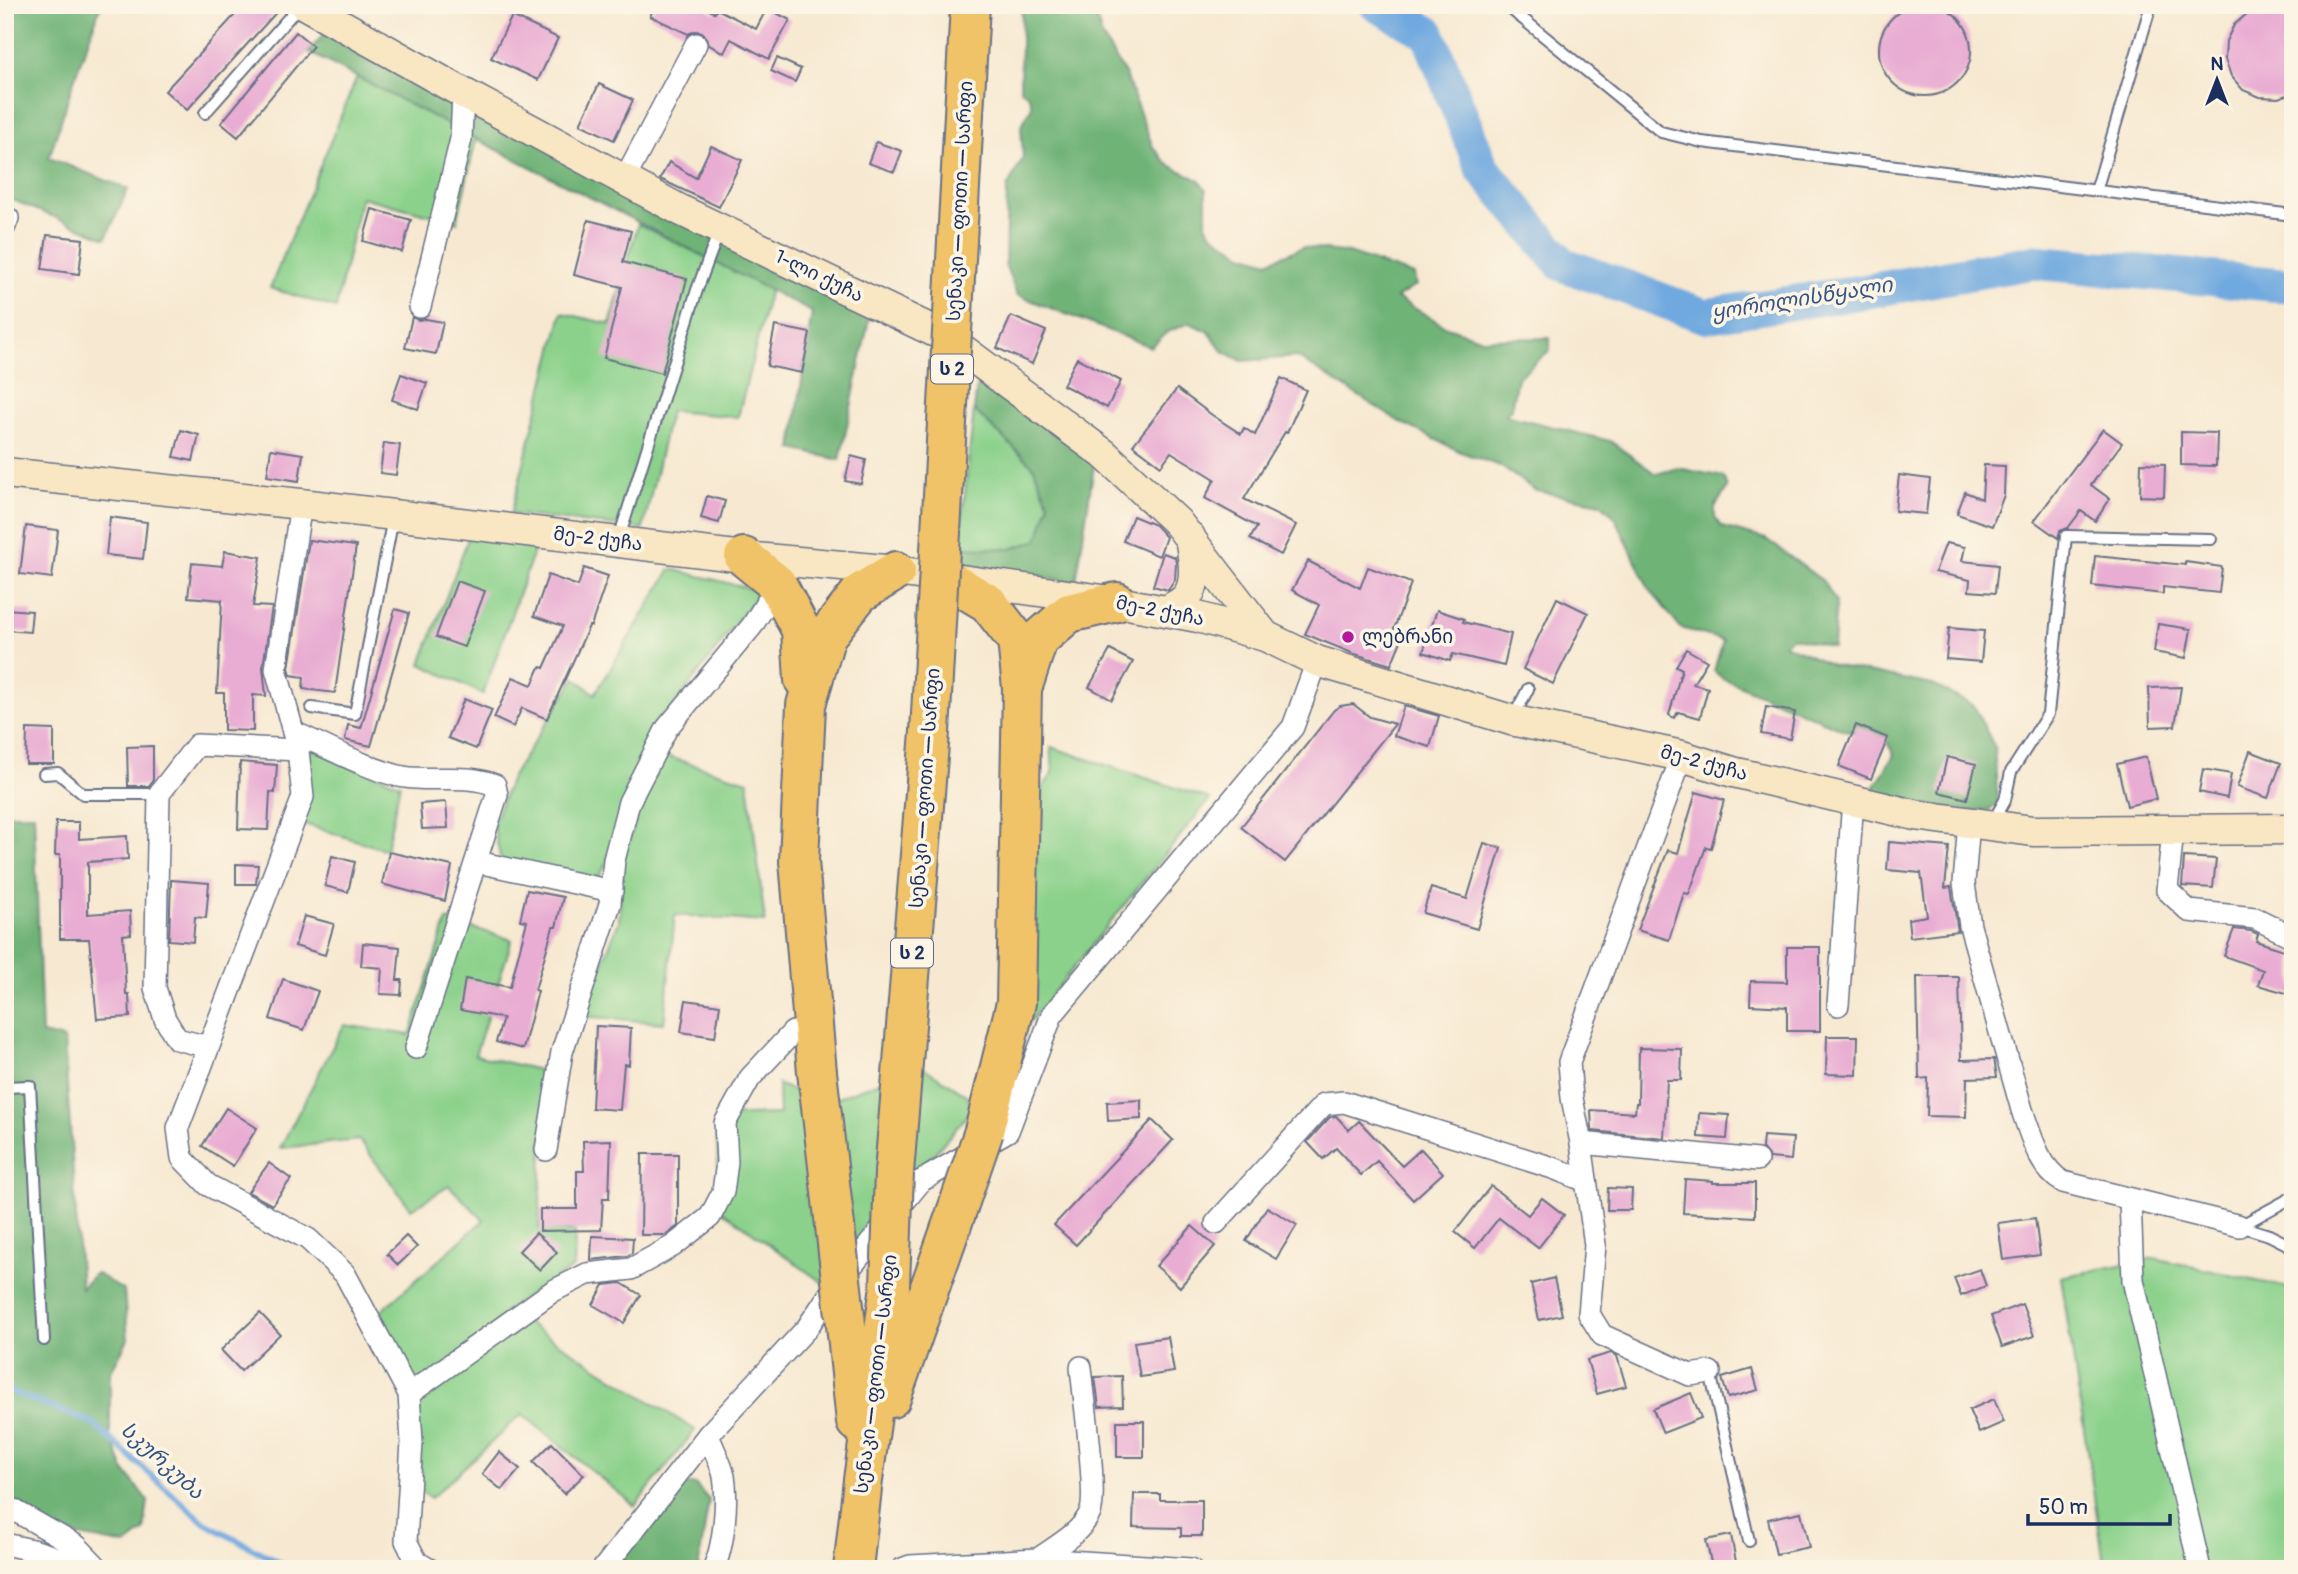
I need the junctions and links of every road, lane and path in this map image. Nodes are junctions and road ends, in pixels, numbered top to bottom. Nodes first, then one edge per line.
1 (300, 5) edge
2 (306, 5) edge
3 (970, 5) edge
4 (1506, 5) edge
5 (1529, 5) edge
6 (2151, 5) edge
7 (1519, 16) junction
8 (696, 44) dead end
9 (463, 93) junction
10 (205, 113) dead end
11 (624, 180) junction
12 (2096, 191) junction
13 (2293, 215) edge
14 (720, 229) junction
15 (420, 307) dead end
16 (5, 473) edge
17 (301, 504) junction
18 (393, 515) junction
19 (1190, 537) junction
20 (2211, 539) dead end
21 (618, 541) junction
22 (744, 557) joint
23 (896, 571) junction
24 (784, 573) junction
25 (944, 577) junction
26 (1116, 602) junction
27 (1167, 611) junction
28 (1265, 636) junction
29 (1317, 661) junction
30 (1022, 688) junction
31 (1528, 689) dead end
32 (806, 705) junction
33 (312, 708) dead end
34 (1511, 720) junction
35 (296, 741) junction
36 (1682, 756) junction
37 (44, 774) dead end
38 (159, 794) junction
39 (1853, 800) junction
40 (1980, 824) junction
41 (2293, 829) edge
42 (2173, 830) junction
43 (477, 862) junction
44 (612, 891) junction
45 (2293, 937) edge
46 (1838, 1005) dead end
47 (793, 1032) dead end
48 (208, 1047) junction
49 (416, 1048) dead end
50 (5, 1087) edge
51 (1581, 1143) junction
52 (546, 1150) dead end
53 (1757, 1160) dead end
54 (1586, 1181) junction
55 (2293, 1198) edge
56 (2130, 1199) junction
57 (1216, 1223) dead end
58 (2240, 1226) junction
59 (2293, 1247) edge
60 (44, 1340) dead end
61 (1081, 1367) dead end
62 (1710, 1372) joint
63 (409, 1394) junction
64 (708, 1435) junction
65 (861, 1491) junction
66 (5, 1505) edge
67 (1749, 1541) dead end
68 (5, 1545) edge
69 (1038, 1559) junction
70 (80, 1569) edge
71 (99, 1569) edge
72 (429, 1569) edge
73 (603, 1569) edge
74 (713, 1569) edge
75 (853, 1569) edge
76 (902, 1569) edge
77 (1191, 1569) edge
78 (2200, 1569) edge

1 - 10 lane
2 - 9 street, 1-ლი ქუჩა
3 - 65 highway, სენაკი — ფოთი — სარფი / ს 2, bridge
4 - 7 lane
5 - 7 lane
6 - 12 lane
7 - 12 lane
8 - 11 street
9 - 11 street, 1-ლი ქუჩა
9 - 15 street
11 - 14 street, 1-ლი ქუჩა
12 - 13 lane
14 - 19 street, 1-ლი ქუჩა
14 - 21 lane
16 - 17 street, მე-2 ქუჩა
17 - 18 street, მე-2 ქუჩა
17 - 35 street
18 - 21 street, მე-2 ქუჩა
18 - 33 lane
19 - 27 street
19 - 28 street, 1-ლი ქუჩა
20 - 40 lane
21 - 22 street, მე-2 ქუჩა
22 - 24 highway
23 - 24 street, მე-2 ქუჩა
23 - 25 street, მე-2 ქუჩა
23 - 32 highway
24 - 32 highway
24 - 44 street
25 - 26 street, მე-2 ქუჩა
25 - 30 highway
26 - 27 street, მე-2 ქუჩა
26 - 30 highway
27 - 28 street, მე-2 ქუჩა
28 - 29 street, მე-2 ქუჩა
29 - 34 street, მე-2 ქუჩა
29 - 64 street
30 - 65 highway, bridge
31 - 34 lane
32 - 65 highway, bridge
34 - 36 street, მე-2 ქუჩა
35 - 38 street
35 - 43 street
35 - 48 street
36 - 39 street, მე-2 ქუჩა
36 - 51 street
37 - 38 lane
38 - 48 street
39 - 40 street, მე-2 ქუჩა
39 - 46 street
40 - 42 street, მე-2 ქუჩა
40 - 56 street
41 - 42 street, მე-2 ქუჩა
42 - 45 street
43 - 44 street
43 - 49 street
44 - 52 street
47 - 63 street
48 - 63 street
50 - 60 lane
51 - 53 street
51 - 54 street
54 - 57 street
54 - 62 street
55 - 58 lane
56 - 58 street
56 - 78 street
58 - 59 lane
61 - 69 street
62 - 67 lane
63 - 72 street
64 - 73 street
64 - 74 street
65 - 75 highway, სენაკი — ფოთი — სარფი / ს 2
66 - 71 street
68 - 70 street
69 - 76 street
69 - 77 street

